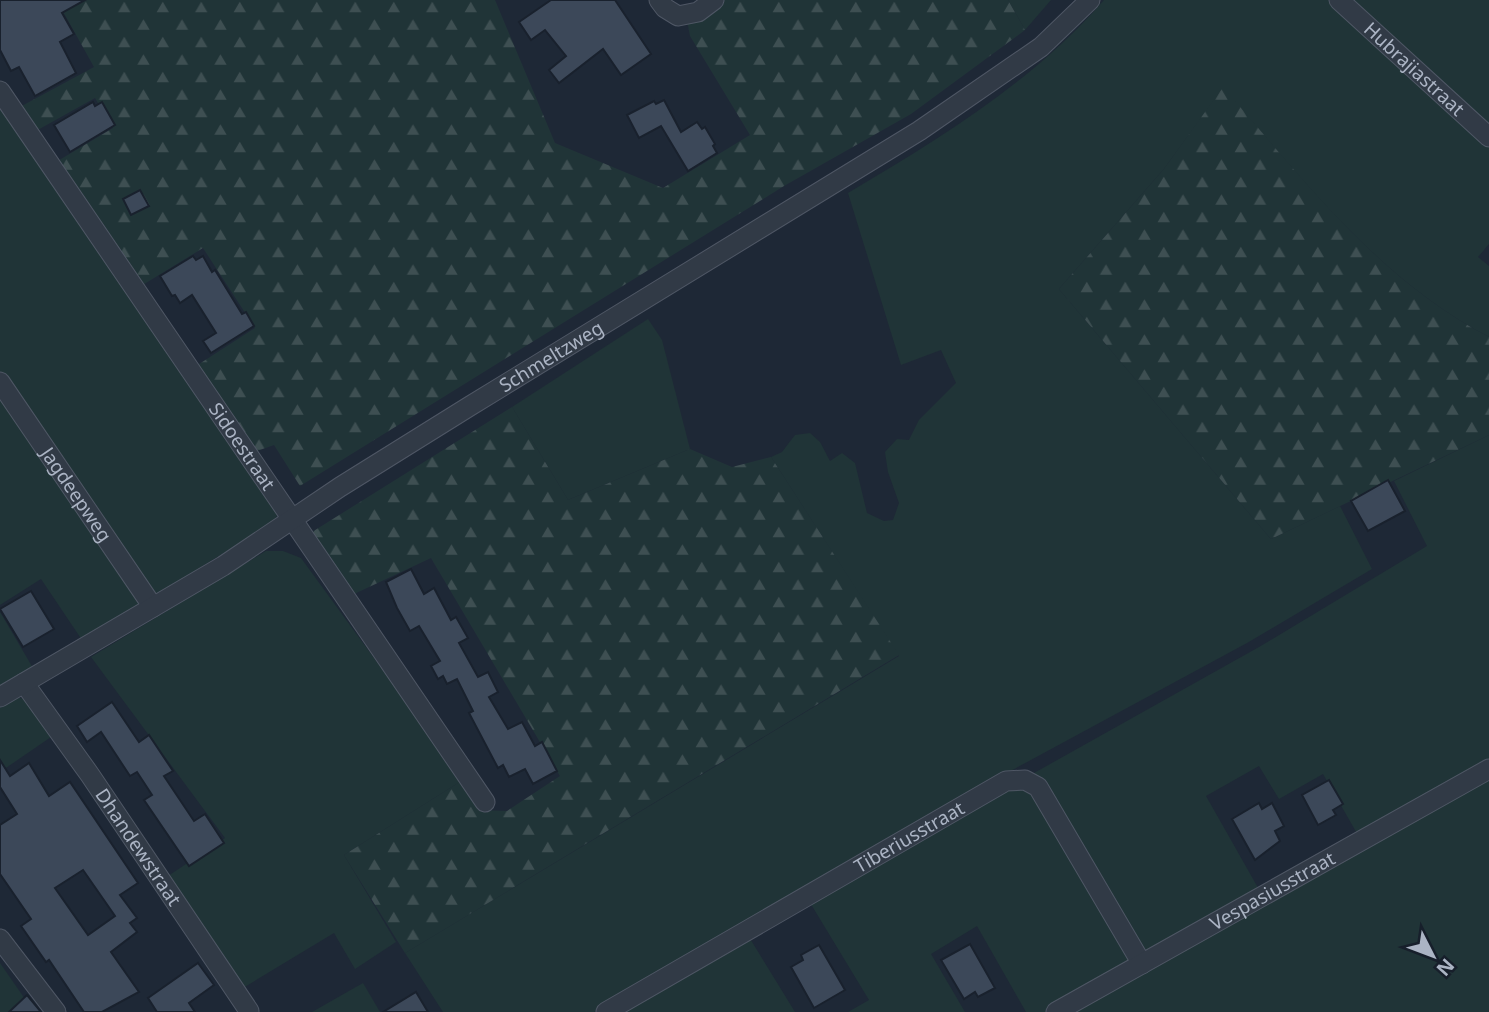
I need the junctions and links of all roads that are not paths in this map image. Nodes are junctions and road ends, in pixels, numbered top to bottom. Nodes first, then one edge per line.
1 (659, 0) edge
2 (714, 0) edge
3 (1090, 0) edge
4 (1339, 0) edge
5 (0, 91) edge
6 (1489, 137) edge
7 (0, 382) edge
8 (293, 520) junction
9 (153, 607) junction
10 (24, 683) junction
11 (0, 697) edge
12 (1489, 769) edge
13 (485, 802) dead end
14 (0, 939) edge
15 (1142, 964) junction
16 (249, 1011) edge
17 (55, 1012) edge
18 (606, 1012) edge
19 (1056, 1012) edge

1 - 2 street
3 - 8 street, Schmeltzweg
4 - 6 street, Hubrajiastraat
5 - 8 street, Sidoestraat
7 - 9 street, Jagdeepweg
8 - 9 street, Schmeltzweg
8 - 13 street, Sidoestraat
9 - 10 street, Schmeltzweg
10 - 11 street, Schmeltzweg
10 - 16 street, Dhandewstraat
12 - 15 street, Vespasiusstraat
14 - 17 street
15 - 18 street, Tiberiusstraat
15 - 19 street, Vespasiusstraat

